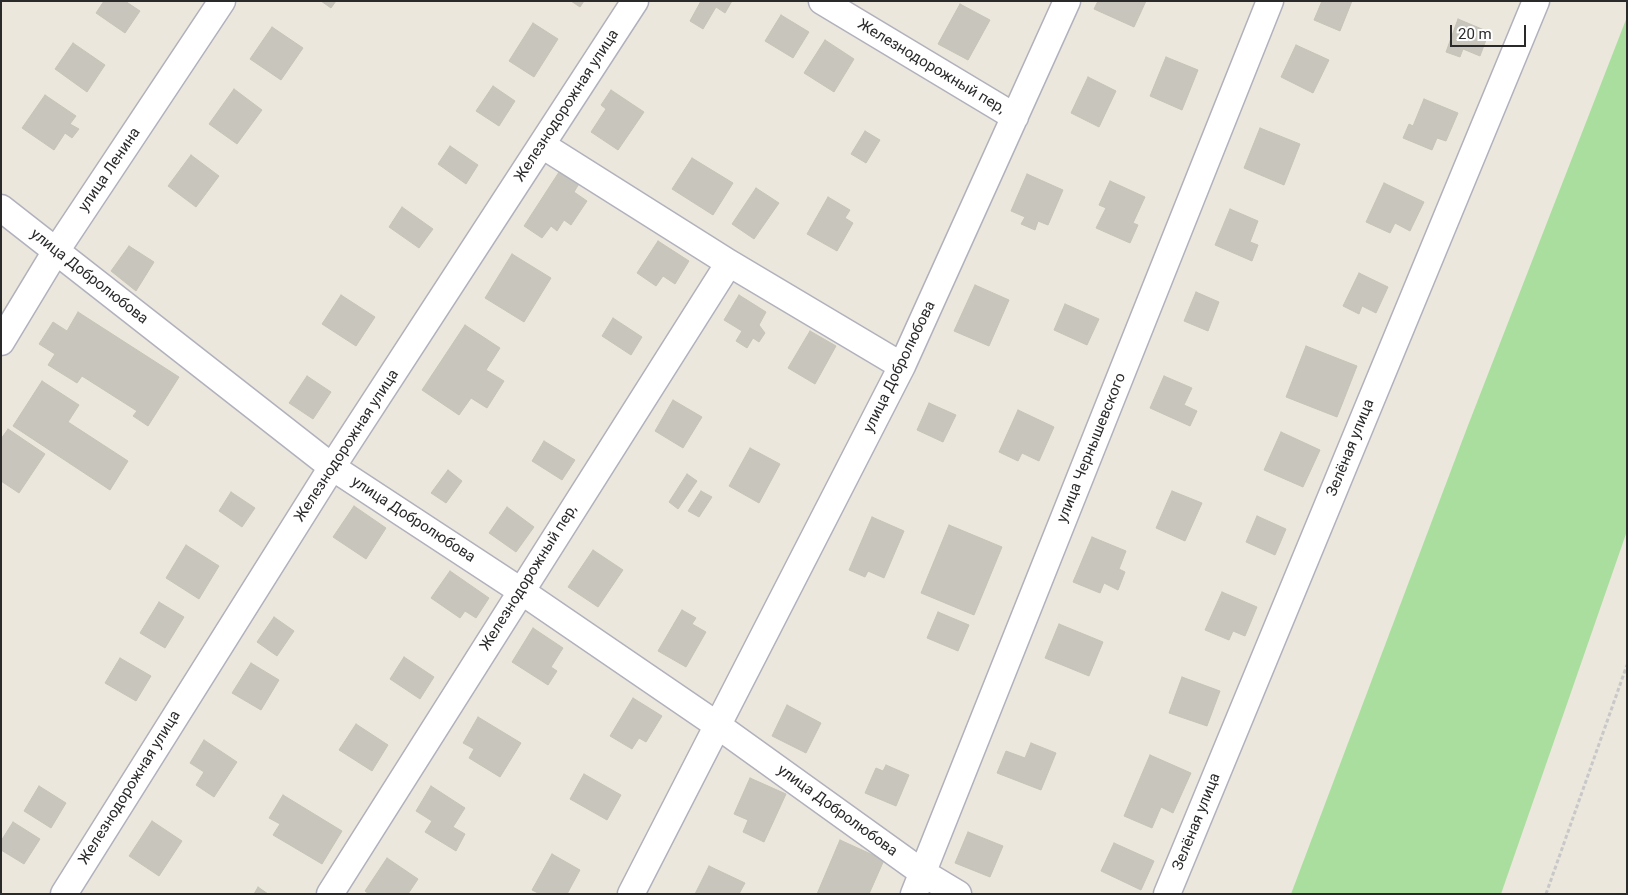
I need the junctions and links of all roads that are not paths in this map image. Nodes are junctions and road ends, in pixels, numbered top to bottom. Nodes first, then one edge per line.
1 (222, 1) edge
2 (635, 1) edge
3 (822, 1) edge
4 (1067, 1) edge
5 (1270, 1) edge
6 (1536, 1) edge
7 (1015, 117) junction
8 (542, 145) junction
9 (1, 208) edge
10 (56, 251) junction
11 (729, 263) junction
12 (1, 342) edge
13 (902, 366) junction
14 (332, 467) junction
15 (521, 591) junction
16 (717, 725) junction
17 (918, 883) edge
18 (64, 894) edge
19 (330, 894) edge
20 (631, 894) edge
21 (958, 894) edge
22 (1167, 894) edge

1 - 10 street, улица Ленина
2 - 8 street, Железнодорожная улица
3 - 7 street, Железнодорожный пер,
4 - 7 street, улица Добролюбова
5 - 17 street, улица Чернышевского
6 - 22 street, Зелёная улица
7 - 13 street, улица Добролюбова
8 - 11 street
8 - 14 street, Железнодорожная улица
9 - 10 street, улица Добролюбова
10 - 12 street, улица Ленина
10 - 14 street, улица Добролюбова
11 - 13 street
11 - 15 street, Железнодорожный пер,
13 - 16 street, улица Добролюбова
14 - 15 street, улица Добролюбова
14 - 18 street, Железнодорожная улица
15 - 16 street, улица Добролюбова
15 - 19 street, Железнодорожный пер,
16 - 17 street, улица Добролюбова
16 - 20 street, улица Добролюбова
17 - 21 street, улица Добролюбова

